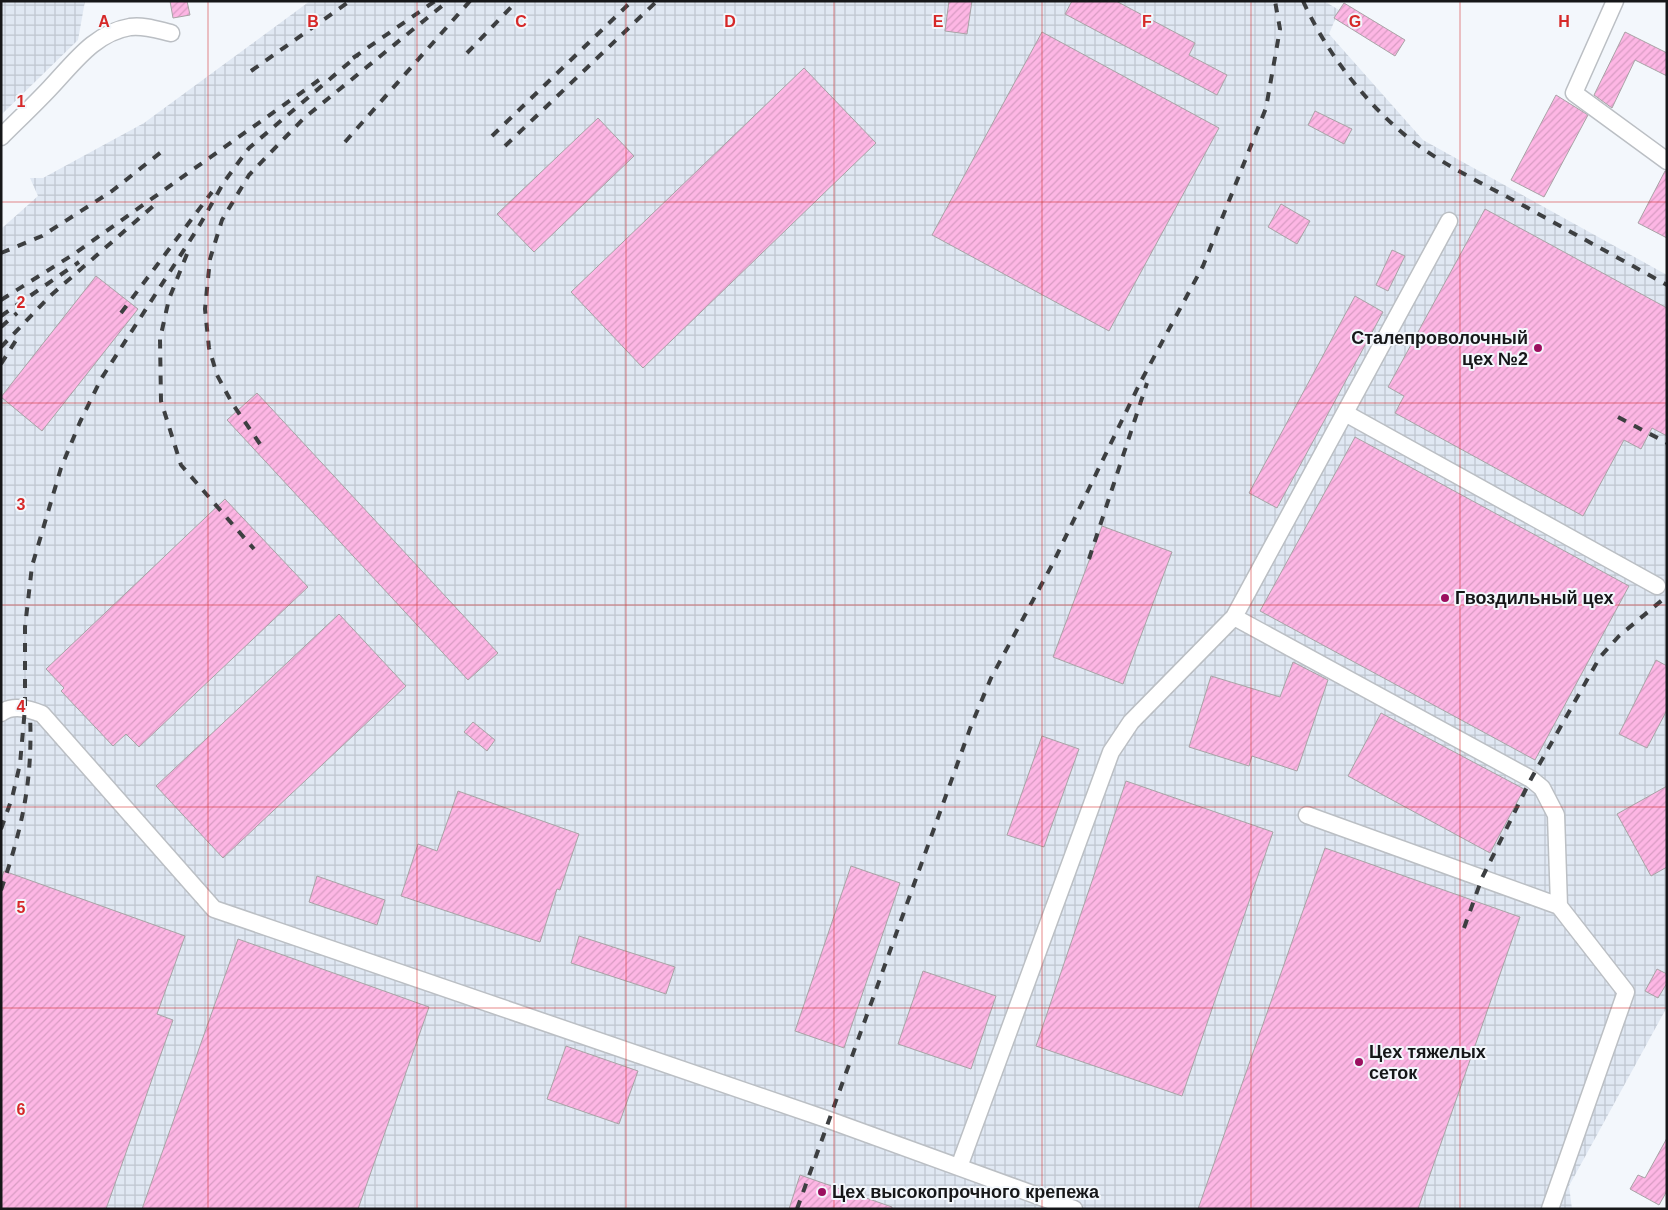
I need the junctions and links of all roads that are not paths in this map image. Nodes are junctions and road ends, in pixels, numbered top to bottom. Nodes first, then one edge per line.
1 (1615, 1) edge
2 (172, 33) dead end
3 (1, 137) edge
4 (1667, 161) edge
5 (1449, 221) dead end
6 (1345, 413) junction
7 (1657, 586) dead end
8 (1234, 618) junction
9 (1, 713) edge
10 (1307, 815) dead end
11 (1559, 906) junction
12 (959, 1167) junction
13 (1074, 1209) edge
14 (1550, 1209) edge

1 - 4 lane
2 - 3 lane
5 - 6 lane
6 - 7 lane
6 - 8 lane
8 - 11 lane
8 - 12 lane
9 - 12 lane
10 - 11 lane
11 - 14 lane
12 - 13 lane

